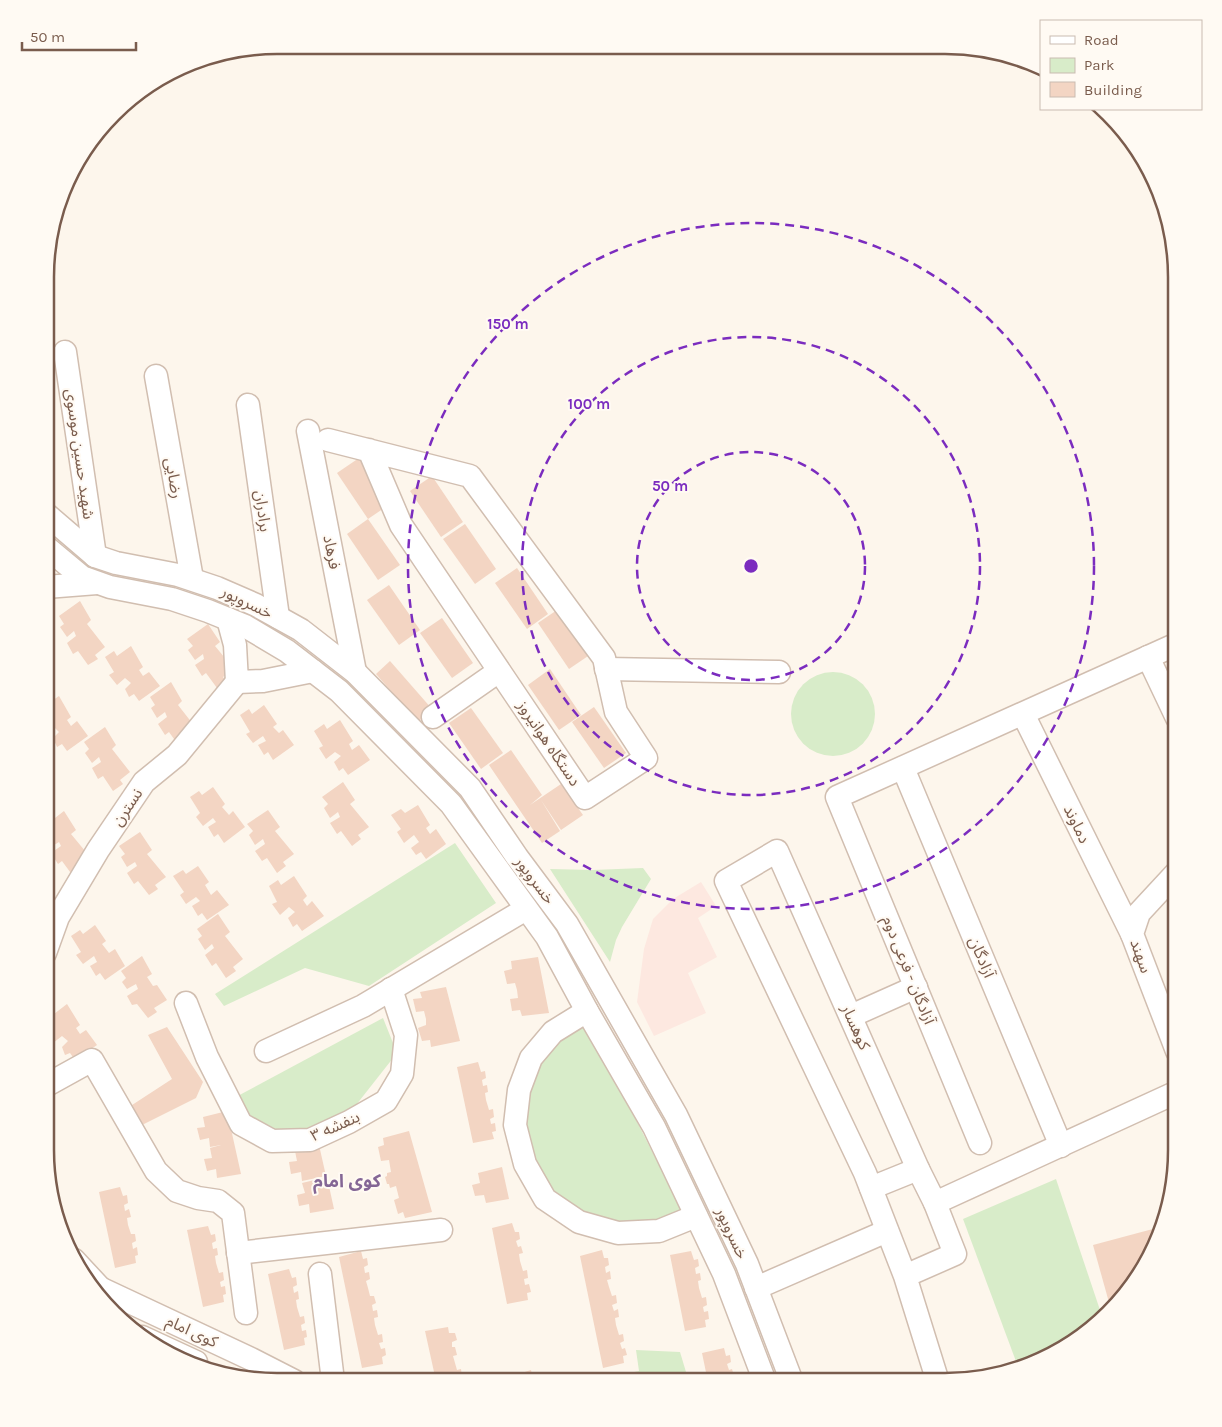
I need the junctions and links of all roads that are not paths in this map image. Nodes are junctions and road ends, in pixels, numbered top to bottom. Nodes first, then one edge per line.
1 (65, 352) dead end
2 (156, 376) dead end
3 (248, 405) dead end
4 (308, 431) dead end
5 (328, 440) dead end
6 (369, 450) junction
7 (419, 463) junction
8 (389, 497) junction
9 (54, 521) edge
10 (91, 552) junction
11 (54, 553) edge
12 (84, 577) junction
13 (192, 580) junction
14 (54, 585) edge
15 (278, 617) junction
16 (228, 619) junction
17 (1168, 648) edge
18 (1148, 657) junction
19 (606, 669) junction
20 (313, 671) junction
21 (500, 671) junction
22 (779, 672) dead end
23 (359, 677) junction
24 (237, 682) junction
25 (347, 699) junction
26 (1168, 699) edge
27 (1023, 714) junction
28 (434, 717) dead end
29 (902, 768) junction
30 (517, 857) junction
31 (499, 871) junction
32 (1168, 882) edge
33 (526, 909) junction
34 (54, 929) edge
35 (1132, 934) junction
36 (916, 987) junction
37 (391, 989) junction
38 (186, 1003) dead end
39 (587, 1011) junction
40 (851, 1016) junction
41 (1168, 1030) edge
42 (266, 1051) dead end
43 (54, 1081) edge
44 (1168, 1096) edge
45 (980, 1143) dead end
46 (1062, 1146) junction
47 (697, 1160) junction
48 (918, 1169) junction
49 (676, 1173) junction
50 (871, 1188) junction
51 (935, 1203) junction
52 (696, 1216) junction
53 (441, 1230) dead end
54 (887, 1231) junction
55 (238, 1253) junction
56 (320, 1274) dead end
57 (906, 1276) junction
58 (756, 1288) junction
59 (103, 1290) edge
60 (246, 1313) dead end
61 (277, 1373) edge
62 (332, 1373) edge
63 (762, 1373) edge
64 (789, 1373) edge
65 (935, 1373) edge

1 - 10 street, شهید حسین موسوی
2 - 13 street, رضایی
3 - 15 street, برادران
4 - 23 street, فرهاد
5 - 6 street, دستگاه هوانیروز
6 - 7 street, دستگاه هوانیروز
6 - 8 street, دستگاه هوانیروز
7 - 8 street, دستگاه هوانیروز
7 - 19 street, دستگاه هوانیروز
8 - 21 street, دستگاه هوانیروز
9 - 10 street
10 - 12 street
10 - 13 street, خسروپور
11 - 12 street
12 - 14 street
12 - 16 street, خسروپور
13 - 15 street, خسروپور
15 - 23 street, خسروپور
16 - 20 street, خسروپور
16 - 24 street
17 - 18 street
18 - 26 street
18 - 27 street
19 - 21 street, دستگاه هوانیروز
19 - 22 street
20 - 24 street
20 - 25 street, خسروپور
21 - 28 street
23 - 25 street
23 - 30 street, خسروپور
24 - 34 street, نسترن
25 - 31 street, خسروپور
27 - 29 street
27 - 35 street, دماوند
29 - 36 street, آزادگان - فرعی دوم
29 - 46 street, آزادگان
30 - 31 street
30 - 47 street, خسروپور
31 - 33 street, خسروپور
32 - 35 street, سهند
33 - 37 street
33 - 39 street, خسروپور
35 - 41 street, سهند
36 - 40 street
36 - 45 street, آزادگان - فرعی دوم
37 - 38 street, بنفشه ۳
37 - 42 street
39 - 49 street, خسروپور
39 - 52 street
40 - 48 street, کوهسار
40 - 50 street, کوهسار
43 - 55 street
44 - 46 street
46 - 51 street
47 - 49 street
47 - 58 street, خسروپور
48 - 50 street
48 - 51 street, کوهسار
49 - 52 street, خسروپور
50 - 54 street
51 - 57 street, کوهسار
52 - 63 street, خسروپور
53 - 55 street
54 - 57 street
54 - 58 street
55 - 60 street
56 - 62 street
57 - 65 street
58 - 64 street, خسروپور
59 - 61 street, کوی امام

